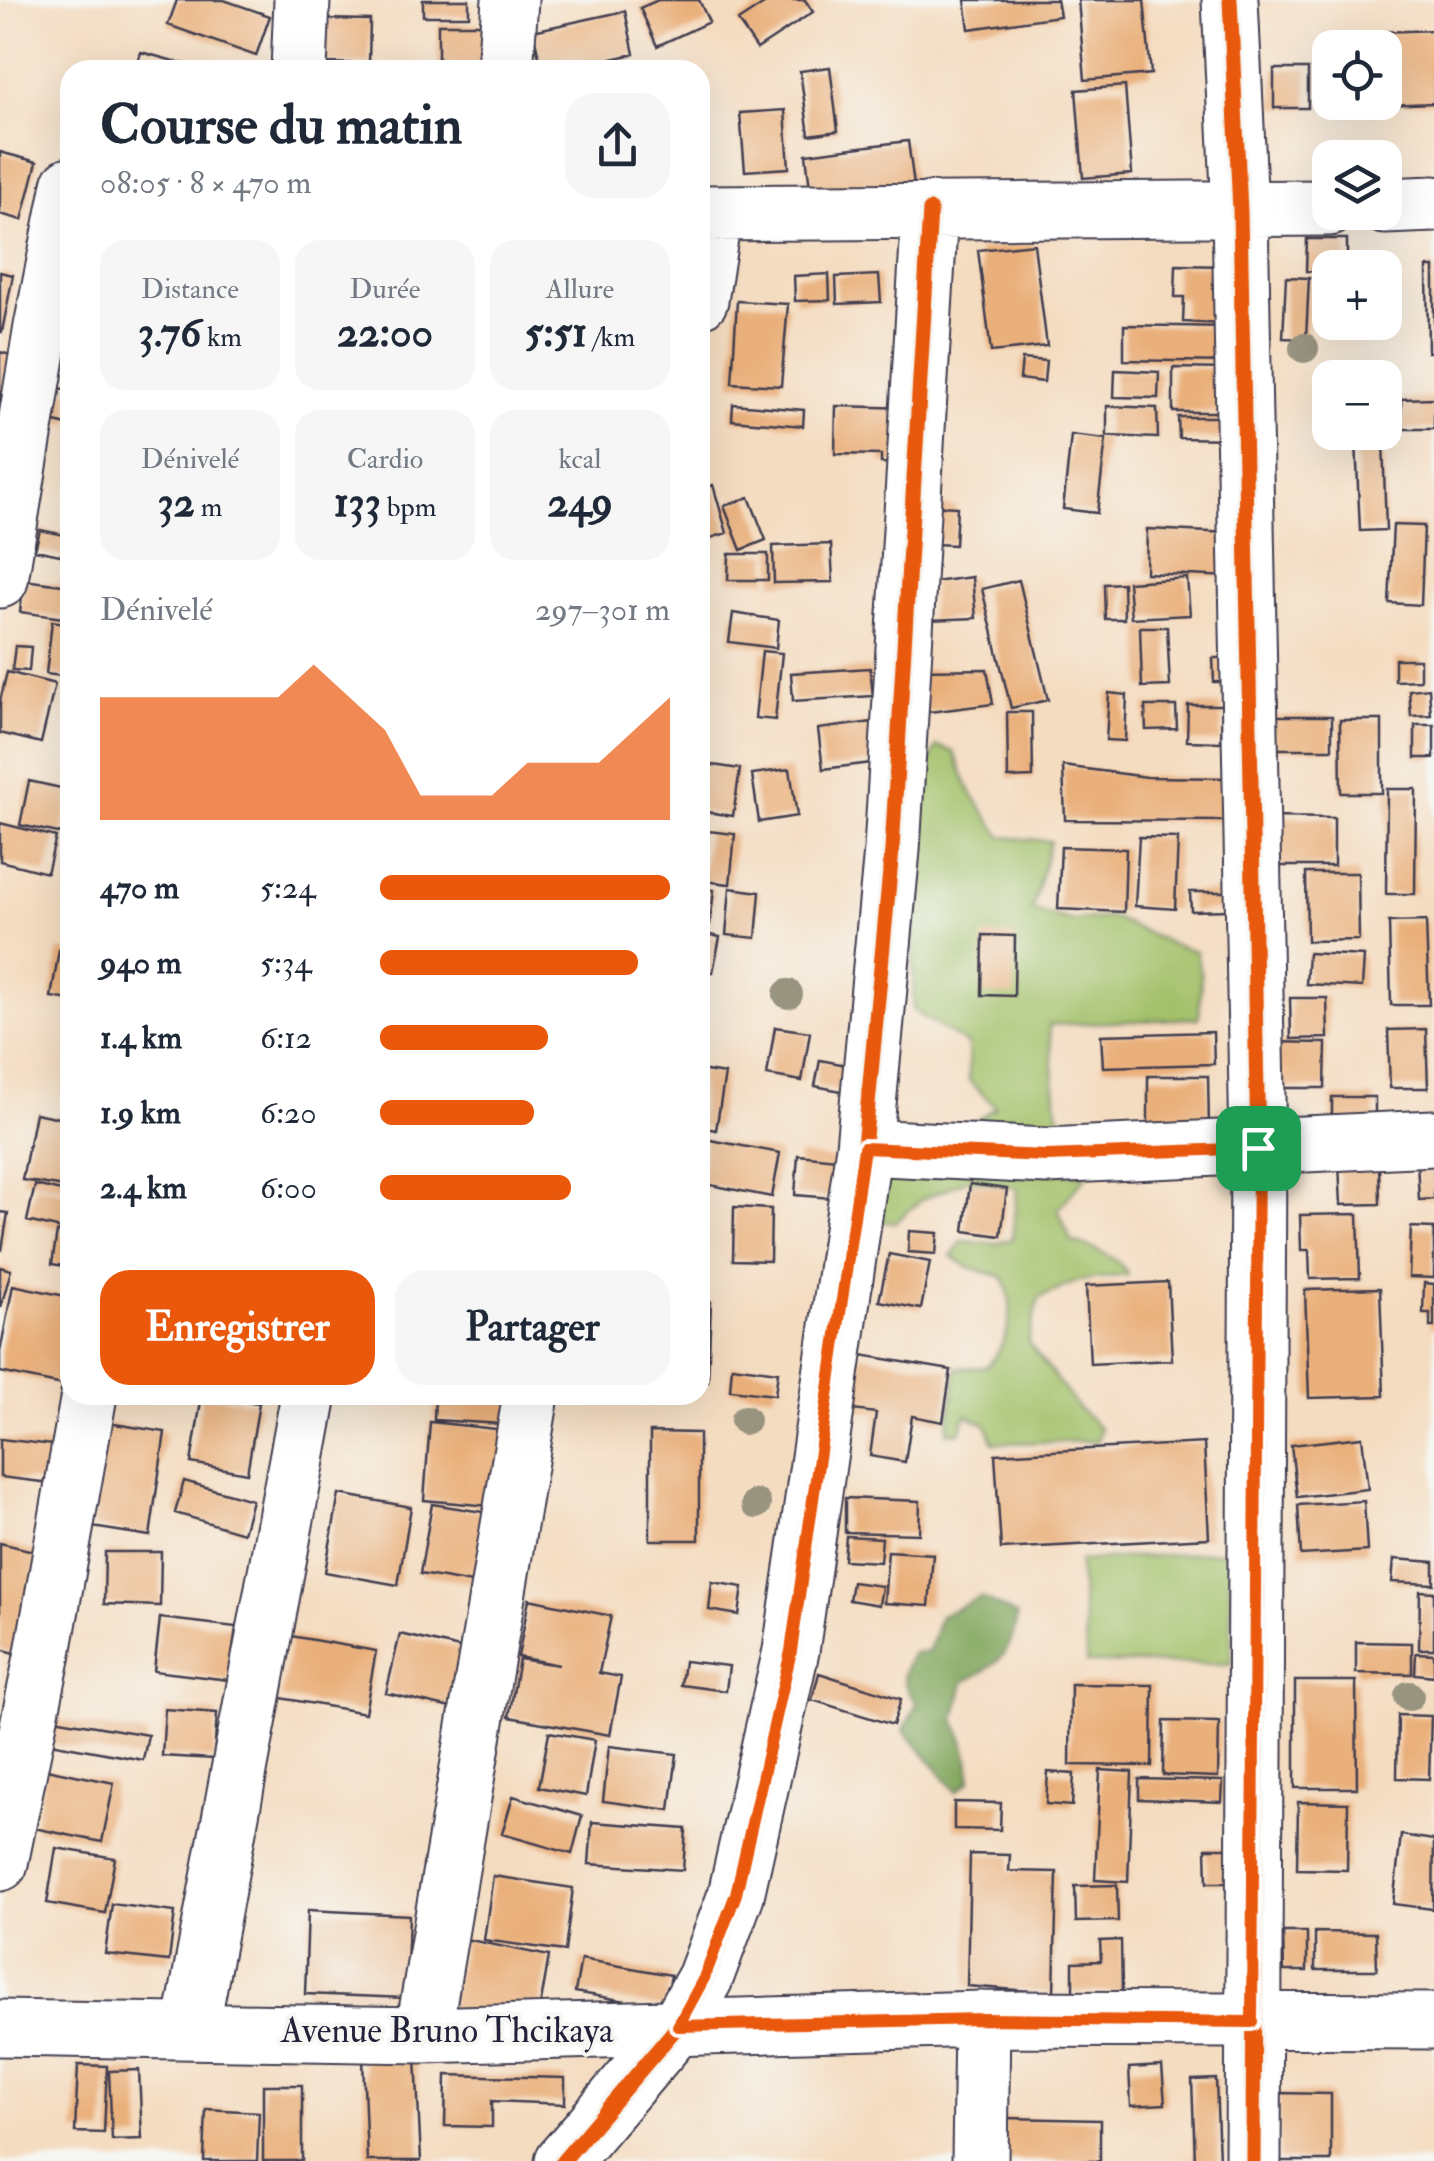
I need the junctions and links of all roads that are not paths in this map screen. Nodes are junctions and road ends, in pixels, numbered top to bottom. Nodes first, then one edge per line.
1 (302, 0) edge
2 (510, 0) edge
3 (1230, 0) edge
4 (299, 60) edge
5 (506, 60) edge
6 (1434, 204) edge
7 (1402, 205) edge
8 (1312, 209) edge
9 (930, 210) junction
10 (1240, 211) junction
11 (710, 213) edge
12 (60, 237) edge
13 (0, 580) edge
14 (1434, 1138) edge
15 (864, 1148) junction
16 (1258, 1148) junction
17 (86, 1405) edge
18 (306, 1405) edge
19 (529, 1405) edge
20 (0, 1864) edge
21 (982, 2019) junction
22 (1434, 2021) edge
23 (1252, 2022) junction
24 (678, 2026) junction
25 (0, 2028) edge
26 (191, 2029) junction
27 (423, 2036) junction
28 (563, 2161) edge
29 (980, 2161) edge
30 (1253, 2161) edge

1 - 4 street
2 - 5 street
3 - 10 street
6 - 7 street
8 - 10 street
9 - 10 street
9 - 11 street
9 - 15 street
10 - 16 street
12 - 13 street
14 - 16 street
15 - 16 street
15 - 24 street
16 - 23 street
17 - 20 street
18 - 26 street
19 - 27 street
21 - 23 street, Avenue Bruno Thcikaya
21 - 24 street, Avenue Bruno Thcikaya
21 - 29 street
22 - 23 street, Avenue Bruno Thcikaya
23 - 30 street
24 - 27 street, Avenue Bruno Thcikaya
24 - 28 street
25 - 26 street, Avenue Bruno Thcikaya
26 - 27 street, Avenue Bruno Thcikaya

